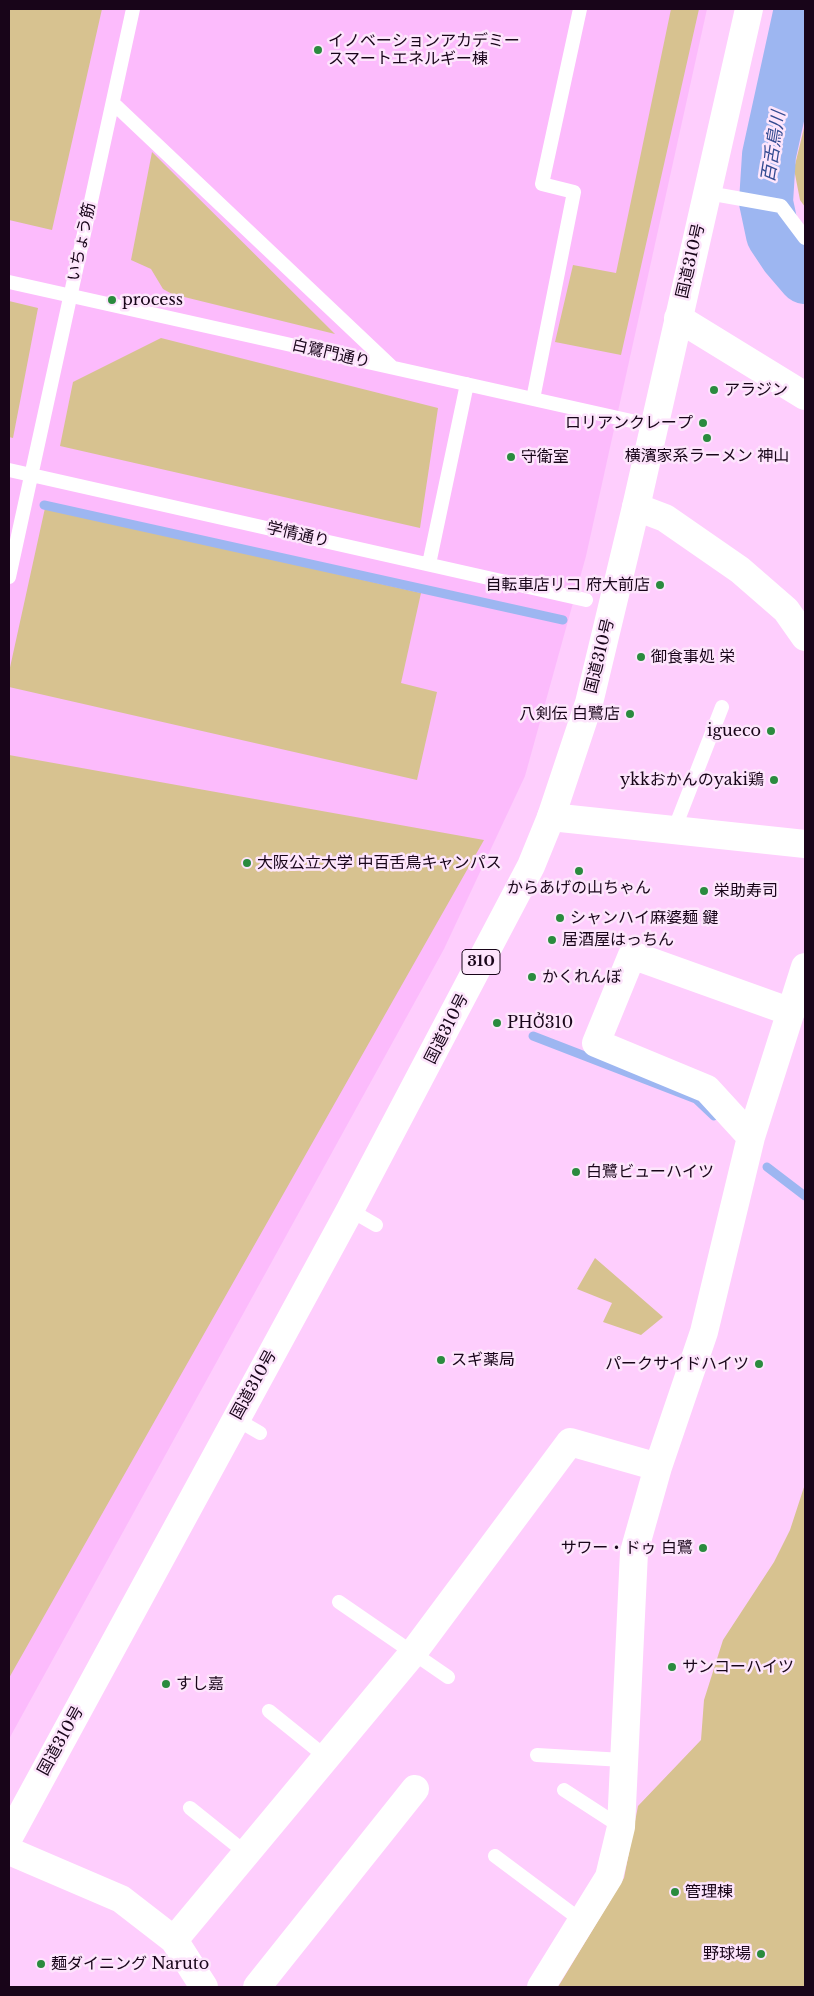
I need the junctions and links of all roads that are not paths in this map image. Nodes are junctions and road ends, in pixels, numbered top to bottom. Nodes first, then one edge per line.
1 (134, 9) edge
2 (580, 9) edge
3 (748, 9) edge
4 (113, 103) junction
5 (708, 193) junction
6 (805, 238) edge
7 (9, 282) edge
8 (71, 296) junction
9 (678, 318) junction
10 (392, 367) junction
11 (467, 384) junction
12 (805, 396) edge
13 (533, 399) junction
14 (654, 426) junction
15 (9, 470) edge
16 (32, 475) junction
17 (636, 507) junction
18 (429, 564) junction
19 (9, 577) edge
20 (586, 600) dead end
21 (795, 614) edge
22 (805, 637) edge
23 (722, 707) dead end
24 (551, 817) junction
25 (674, 830) junction
26 (805, 844) edge
27 (805, 967) edge
28 (794, 1019) edge
29 (751, 1136) junction
30 (350, 1210) junction
31 (376, 1225) dead end
32 (236, 1419) junction
33 (260, 1434) dead end
34 (658, 1468) junction
35 (339, 1602) dead end
36 (413, 1652) junction
37 (448, 1677) dead end
38 (269, 1711) dead end
39 (538, 1755) dead end
40 (326, 1757) junction
41 (623, 1760) junction
42 (415, 1789) dead end
43 (564, 1790) dead end
44 (190, 1808) dead end
45 (621, 1827) junction
46 (9, 1837) edge
47 (9, 1851) edge
48 (246, 1853) junction
49 (495, 1856) dead end
50 (582, 1921) junction
51 (174, 1940) junction
52 (204, 1987) edge
53 (257, 1987) edge
54 (541, 1987) edge

1 - 4 lane, いちょう筋
2 - 13 lane
3 - 5 main road, 国道310号 / 310
4 - 8 lane, いちょう筋
4 - 10 lane
5 - 6 lane
5 - 9 main road, 国道310号 / 310
7 - 8 lane, 白鷺門通り
8 - 10 lane, 白鷺門通り
8 - 16 lane, いちょう筋
9 - 12 main road
9 - 14 main road, 国道310号 / 310
10 - 11 lane, 白鷺門通り
11 - 13 lane, 白鷺門通り
11 - 18 lane
13 - 14 lane, 白鷺門通り
14 - 17 main road, 国道310号 / 310
15 - 16 lane, 学情通り
16 - 18 lane, 学情通り
16 - 19 lane, いちょう筋
17 - 21 main road
17 - 24 main road, 国道310号 / 310
18 - 20 lane, 学情通り
21 - 22 main road
23 - 25 lane
24 - 25 main road
24 - 30 main road, 国道310号 / 310
25 - 26 main road
27 - 28 main road
28 - 29 main road
28 - 29 main road
29 - 34 main road
30 - 31 lane
30 - 32 main road, 国道310号 / 310
32 - 33 lane
32 - 46 main road, 国道310号 / 310
34 - 36 main road
34 - 41 main road
35 - 36 lane
36 - 37 lane
36 - 40 main road
38 - 40 lane
39 - 41 lane
40 - 48 main road
41 - 45 main road
42 - 53 main road
43 - 45 lane
44 - 48 lane
45 - 50 main road
47 - 51 main road
48 - 51 main road
49 - 50 lane
50 - 54 main road
51 - 52 main road

